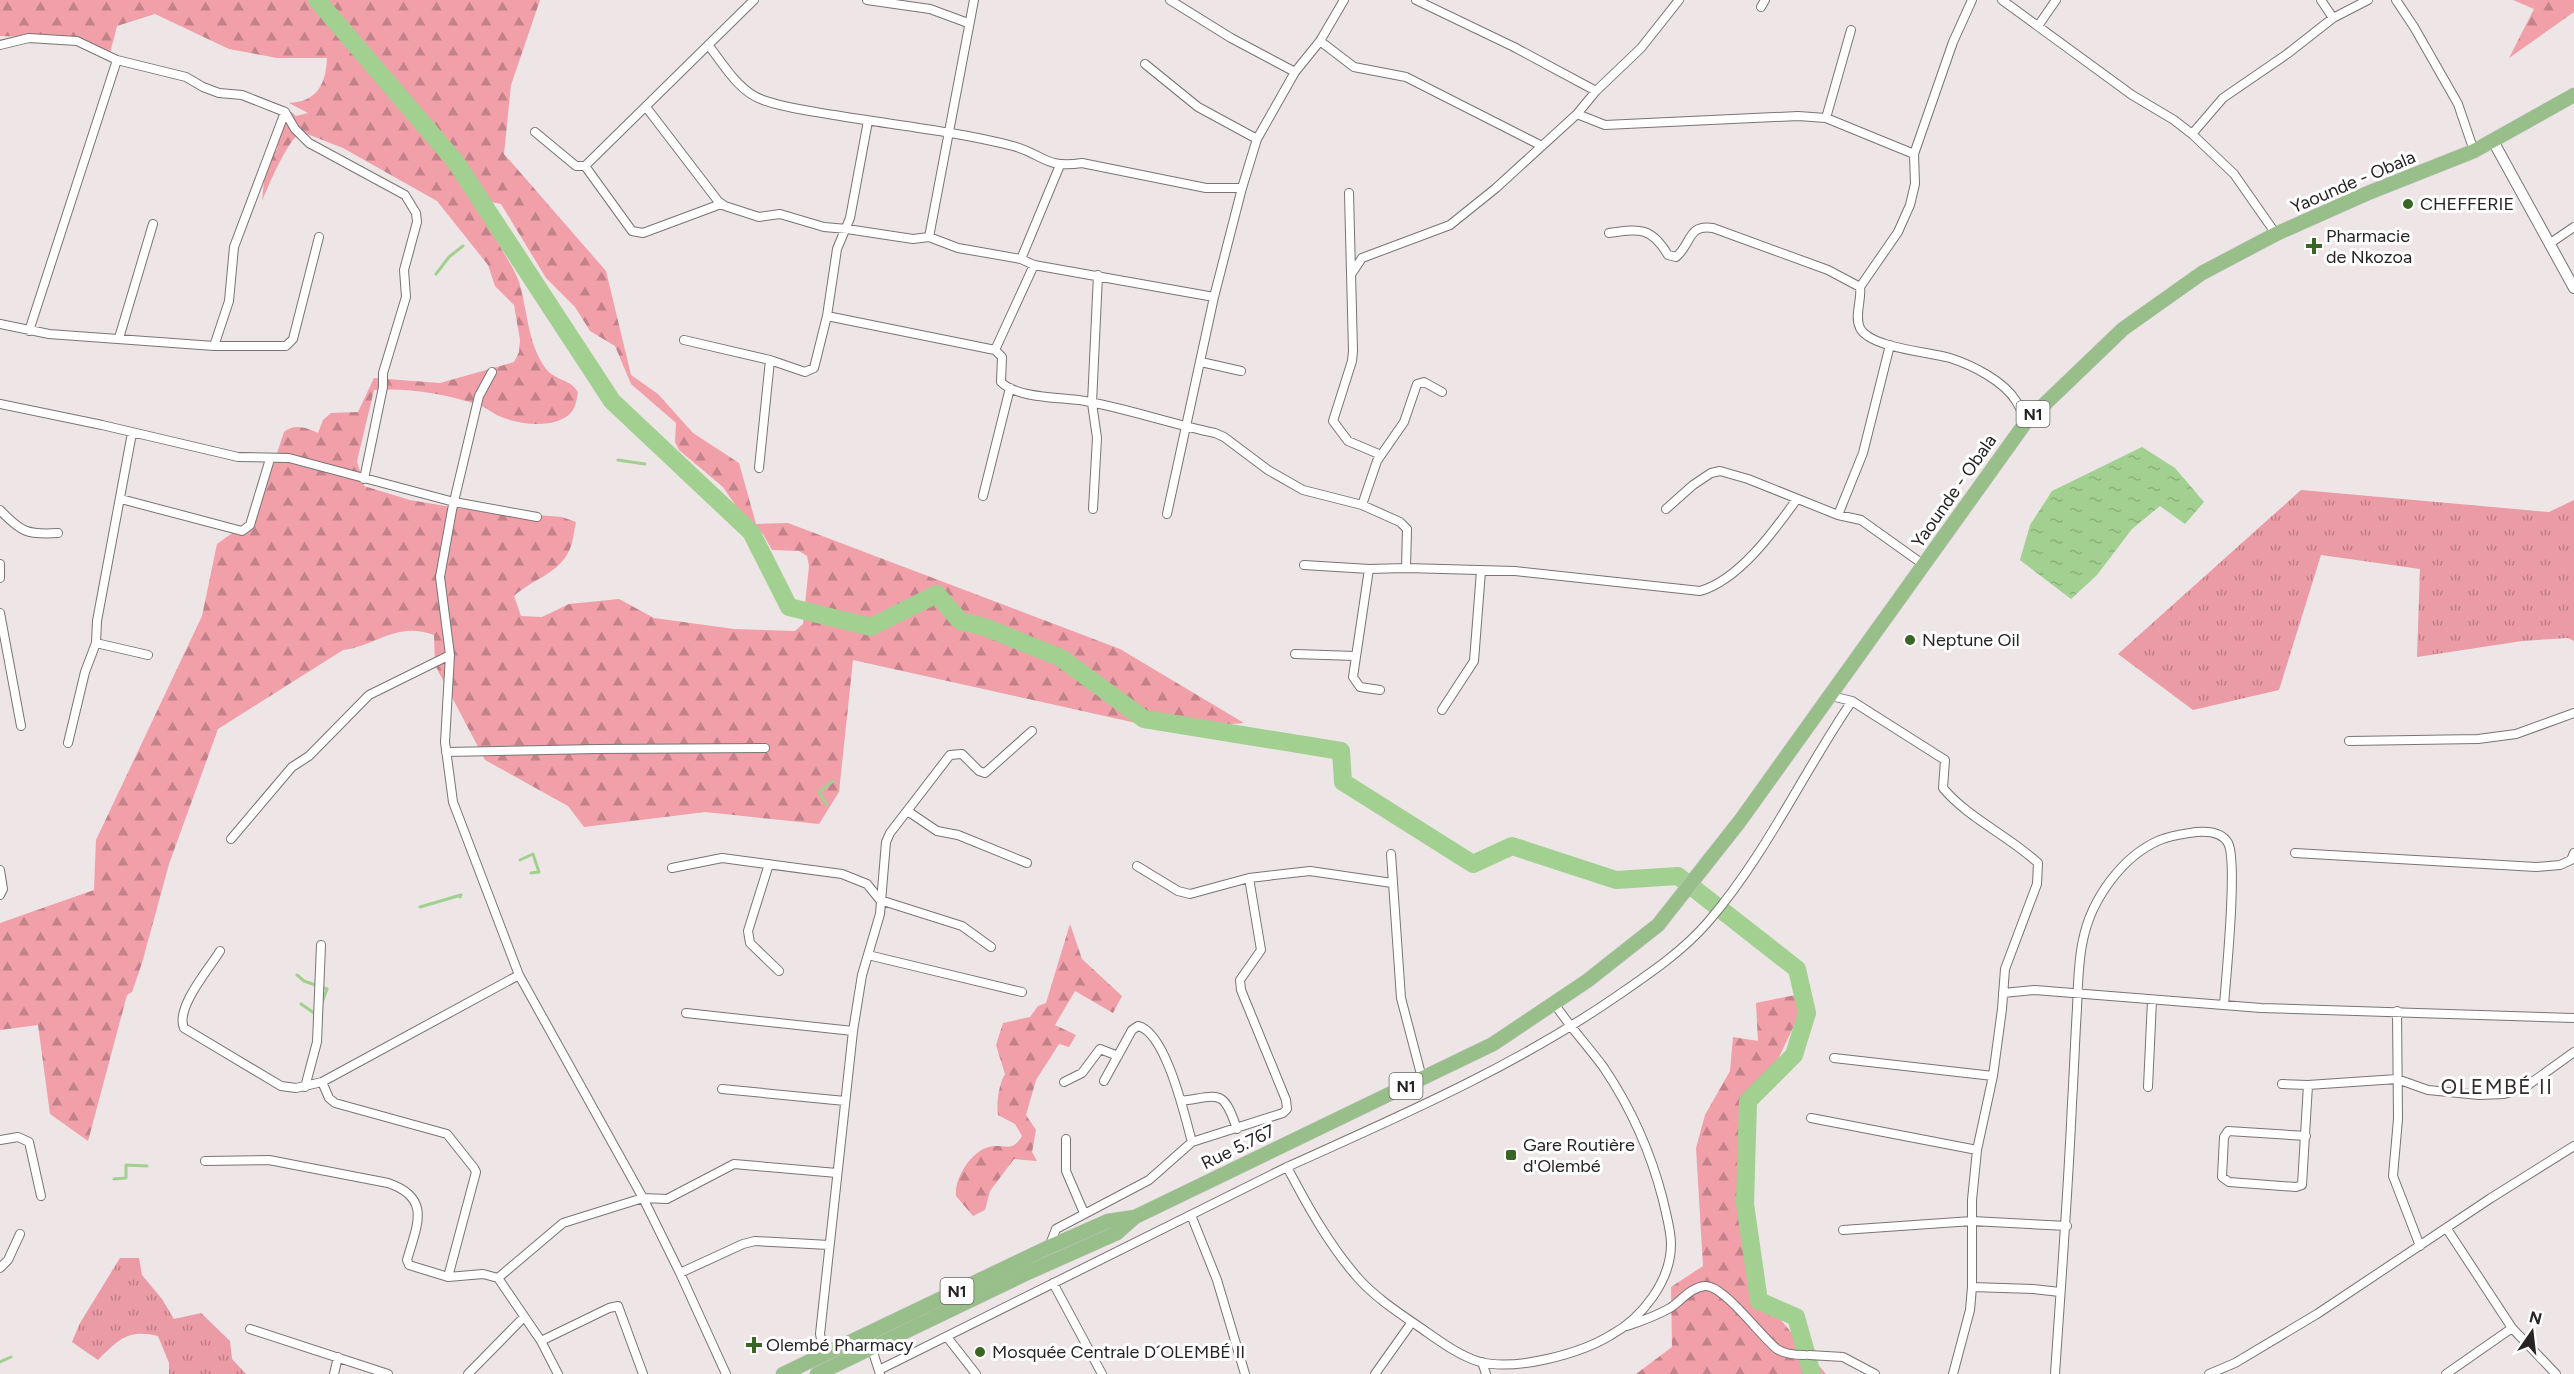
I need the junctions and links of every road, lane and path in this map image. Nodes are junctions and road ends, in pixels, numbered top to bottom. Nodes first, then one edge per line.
1 (754, 0) edge
2 (867, 0) edge
3 (974, 0) edge
4 (1170, 0) edge
5 (1344, 0) edge
6 (1416, 0) edge
7 (1679, 0) edge
8 (1972, 0) edge
9 (2002, 0) edge
10 (2056, 0) edge
11 (2321, 0) edge
12 (2368, 0) edge
13 (2396, 0) edge
14 (2333, 18) junction
15 (968, 22) junction
16 (2038, 26) junction
17 (1851, 30) dead end
18 (1320, 41) junction
19 (0, 45) edge
20 (709, 46) junction
21 (117, 60) junction
22 (1146, 64) dead end
23 (1296, 72) junction
24 (1596, 92) junction
25 (2574, 95) edge
26 (645, 107) junction
27 (285, 112) junction
28 (1577, 114) junction
29 (1826, 118) junction
30 (867, 121) junction
31 (535, 132) dead end
32 (947, 132) junction
33 (2192, 134) junction
34 (1257, 139) junction
35 (2493, 141) junction
36 (1542, 146) junction
37 (2474, 151) junction
38 (1914, 154) junction
39 (585, 165) junction
40 (1060, 165) junction
41 (1242, 188) junction
42 (1349, 194) dead end
43 (721, 204) junction
44 (153, 224) dead end
45 (2574, 227) edge
46 (847, 229) junction
47 (1609, 233) dead end
48 (2276, 234) junction
49 (319, 237) dead end
50 (928, 237) junction
51 (2549, 244) junction
52 (1021, 260) junction
53 (1034, 265) junction
54 (1352, 273) junction
55 (1098, 275) junction
56 (1860, 286) junction
57 (2574, 288) edge
58 (1214, 297) junction
59 (827, 316) junction
60 (0, 324) edge
61 (29, 331) junction
62 (119, 338) junction
63 (684, 340) dead end
64 (1890, 345) junction
65 (214, 346) junction
66 (992, 351) junction
67 (770, 360) junction
68 (1201, 362) junction
69 (1241, 371) dead end
70 (492, 372) dead end
71 (1010, 388) junction
72 (1442, 392) dead end
73 (1092, 403) junction
74 (0, 405) edge
75 (2026, 422) junction
76 (1187, 427) junction
77 (132, 433) junction
78 (1381, 455) junction
79 (270, 459) junction
80 (759, 468) dead end
81 (364, 479) junction
82 (983, 496) dead end
83 (121, 500) junction
84 (1797, 500) junction
85 (454, 502) junction
86 (1362, 505) junction
87 (1093, 509) dead end
88 (1666, 509) dead end
89 (0, 510) edge
90 (1167, 514) dead end
91 (1838, 515) junction
92 (537, 517) dead end
93 (58, 533) dead end
94 (0, 564) edge
95 (1304, 565) dead end
96 (1924, 565) junction
97 (1406, 568) junction
98 (1369, 569) junction
99 (1481, 571) junction
100 (0, 578) edge
101 (0, 614) edge
102 (96, 643) junction
103 (1295, 654) dead end
104 (148, 655) dead end
105 (450, 655) junction
106 (1355, 656) junction
107 (1380, 690) dead end
108 (1831, 696) junction
109 (1852, 701) junction
110 (1442, 710) dead end
111 (2574, 713) edge
112 (21, 726) dead end
113 (1032, 731) dead end
114 (2349, 741) dead end
115 (68, 743) dead end
116 (765, 748) dead end
117 (446, 752) junction
118 (909, 812) junction
119 (231, 838) dead end
120 (2574, 853) edge
121 (1391, 854) dead end
122 (2295, 854) dead end
123 (1027, 863) dead end
124 (769, 864) junction
125 (1137, 866) dead end
126 (672, 868) dead end
127 (0, 870) edge
128 (1249, 878) junction
129 (1392, 883) junction
130 (0, 895) edge
131 (880, 900) junction
132 (1658, 925) joint
133 (321, 945) dead end
134 (992, 947) dead end
135 (220, 951) dead end
136 (868, 955) junction
137 (779, 971) dead end
138 (519, 975) junction
139 (1022, 992) dead end
140 (2003, 993) junction
141 (2078, 994) junction
142 (2152, 1000) junction
143 (1554, 1003) junction
144 (2224, 1005) junction
145 (2397, 1011) junction
146 (686, 1013) dead end
147 (2574, 1018) edge
148 (1570, 1026) junction
149 (853, 1031) junction
150 (2574, 1052) edge
151 (1118, 1056) junction
152 (1834, 1058) dead end
153 (1993, 1077) junction
154 (1422, 1078) junction
155 (2397, 1079) junction
156 (1104, 1081) dead end
157 (322, 1082) junction
158 (1064, 1082) dead end
159 (2282, 1084) dead end
160 (2308, 1085) junction
161 (305, 1087) junction
162 (2148, 1087) dead end
163 (722, 1089) dead end
164 (845, 1101) junction
165 (1181, 1101) junction
166 (1811, 1118) dead end
167 (1237, 1129) junction
168 (2306, 1136) junction
169 (1066, 1138) dead end
170 (0, 1140) edge
171 (1192, 1142) junction
172 (2574, 1146) edge
173 (1977, 1150) junction
174 (205, 1161) dead end
175 (1287, 1167) junction
176 (837, 1173) junction
177 (41, 1196) dead end
178 (643, 1198) junction
179 (1084, 1213) junction
180 (1191, 1215) junction
181 (1135, 1217) junction
182 (1972, 1221) junction
183 (2067, 1226) junction
184 (2447, 1229) junction
185 (1843, 1230) dead end
186 (20, 1234) dead end
187 (830, 1245) junction
188 (2420, 1246) junction
189 (1049, 1247) junction
190 (0, 1268) edge
191 (680, 1273) junction
192 (448, 1277) junction
193 (498, 1278) junction
194 (1053, 1283) junction
195 (1972, 1287) junction
196 (2060, 1292) junction
197 (524, 1317) junction
198 (1412, 1322) junction
199 (1627, 1326) junction
200 (2512, 1328) junction
201 (250, 1329) dead end
202 (865, 1334) junction
203 (947, 1337) junction
204 (541, 1341) junction
205 (872, 1348) junction
206 (824, 1353) junction
207 (338, 1357) junction
208 (1482, 1362) junction
209 (880, 1372) edge
210 (333, 1374) edge
211 (388, 1374) edge
212 (468, 1374) edge
213 (558, 1374) edge
214 (643, 1374) edge
215 (726, 1374) edge
216 (783, 1374) edge
217 (817, 1374) edge
218 (976, 1374) edge
219 (1102, 1374) edge
220 (1245, 1374) edge
221 (1375, 1374) edge
222 (1486, 1374) edge
223 (1875, 1374) edge
224 (1953, 1374) edge
225 (2055, 1374) edge
226 (2210, 1374) edge
227 (2446, 1374) edge
228 (2556, 1374) edge

1 - 20 street
2 - 15 street
3 - 15 street
4 - 23 street
5 - 18 street
6 - 24 street
7 - 24 street
8 - 38 street
9 - 16 street
10 - 16 street
11 - 14 street
12 - 14 street
13 - 37 street
14 - 33 street
15 - 32 street
16 - 33 street
17 - 29 street
18 - 23 street
18 - 36 street
19 - 21 street
20 - 26 street
20 - 30 street
21 - 27 street
21 - 61 street
22 - 34 street
23 - 34 street
24 - 28 street
25 - 35 highway, Yaounde - Obala / N1
26 - 39 street
26 - 43 street
27 - 65 street
27 - 81 street
28 - 29 street
28 - 36 street
29 - 38 street
30 - 32 street
30 - 46 street
31 - 39 street
32 - 40 street
32 - 50 street
33 - 48 street
34 - 41 street
35 - 37 highway, Yaounde - Obala / N1
35 - 51 street
36 - 54 street
37 - 48 highway, Yaounde - Obala / N1
38 - 56 street
39 - 43 street
40 - 41 street
40 - 52 street
41 - 58 street
42 - 54 street
43 - 46 street
44 - 62 street
45 - 51 street
46 - 50 street
46 - 59 street
47 - 56 street
48 - 75 highway, Yaounde - Obala / N1
49 - 65 street
50 - 52 street
51 - 57 street
52 - 53 street
53 - 55 street
53 - 66 street
54 - 78 street
55 - 58 street
55 - 73 street
56 - 64 street
58 - 68 street
59 - 66 street
59 - 67 street
60 - 61 street
61 - 62 street
62 - 65 street
63 - 67 street
64 - 75 street
64 - 91 street
66 - 71 street
67 - 80 street
68 - 69 street
68 - 76 street
70 - 85 street
71 - 73 street
71 - 82 street
72 - 78 street
73 - 76 street
73 - 87 street
74 - 77 street
75 - 96 highway, Yaounde - Obala / N1
76 - 86 street
76 - 90 street
77 - 79 street
77 - 83 street
78 - 86 street
79 - 81 street
79 - 83 street
81 - 85 street
83 - 102 street
84 - 88 street
84 - 91 street
84 - 99 street
85 - 92 street
85 - 105 street
86 - 97 street
89 - 93 street
91 - 96 street
94 - 100 street
95 - 98 street
96 - 108 highway, Yaounde - Obala / N1
97 - 98 street
97 - 99 street
98 - 106 street
99 - 110 street
101 - 112 street
102 - 104 street
102 - 115 street
103 - 106 street
105 - 117 street
105 - 119 street
106 - 107 street
108 - 109 street
108 - 132 highway, Yaounde - Obala / N1
109 - 140 street
109 - 148 street
111 - 114 street
113 - 118 street
116 - 117 street
117 - 138 street
118 - 123 street
118 - 131 street
120 - 122 street
121 - 129 street
124 - 126 street
124 - 131 street
124 - 137 street
125 - 128 street
127 - 130 street
128 - 129 street
128 - 167 street
129 - 154 street
131 - 134 street
131 - 136 street
132 - 143 highway, Rue 5.767 / N1
133 - 161 street
135 - 161 street
136 - 139 street
136 - 149 street
138 - 157 street
138 - 178 street
140 - 141 street
140 - 153 street
141 - 142 street
141 - 144 street
141 - 183 street
142 - 144 street
142 - 162 street
143 - 148 street
143 - 154 highway, Rue 5.767 / N1
144 - 145 street
145 - 147 street
145 - 155 street
146 - 149 street
148 - 175 street
148 - 199 street
149 - 164 street
150 - 155 street
151 - 156 street
151 - 158 street
151 - 165 street
152 - 153 street
153 - 173 street
154 - 181 highway, Rue 5.767 / N1
155 - 160 street
155 - 188 street
157 - 161 street
157 - 192 street
159 - 160 street
160 - 168 street
163 - 164 street
164 - 176 street
165 - 167 street
165 - 171 street
166 - 173 street
167 - 171 street
168 - 168 street
169 - 179 street
170 - 177 street
171 - 179 street
172 - 184 street
173 - 182 street
174 - 192 street
175 - 180 street
175 - 198 street
176 - 178 street
176 - 187 street
178 - 191 street
178 - 193 street
179 - 189 street
180 - 194 street
180 - 220 street
181 - 189 highway, N1
181 - 205 highway, Rue 5.767 / N1
182 - 183 street
182 - 185 street
182 - 195 street
183 - 196 street
184 - 188 street
184 - 200 street
186 - 190 street
187 - 191 street
187 - 206 street
188 - 226 street
189 - 202 highway, N1
191 - 215 street
192 - 193 street
193 - 197 street
194 - 203 street
194 - 219 street
195 - 196 street
195 - 224 street
196 - 225 street
197 - 204 street
197 - 212 street
198 - 208 street
198 - 221 street
199 - 208 street
199 - 223 street
200 - 227 street
200 - 228 street
201 - 207 street
202 - 205 street
202 - 206 highway, N1
203 - 209 street
203 - 218 street
204 - 213 street
204 - 214 street
205 - 209 street
205 - 217 highway, Rue 5.767 / N1
206 - 216 highway, N1
207 - 210 street
207 - 211 street
208 - 222 street

